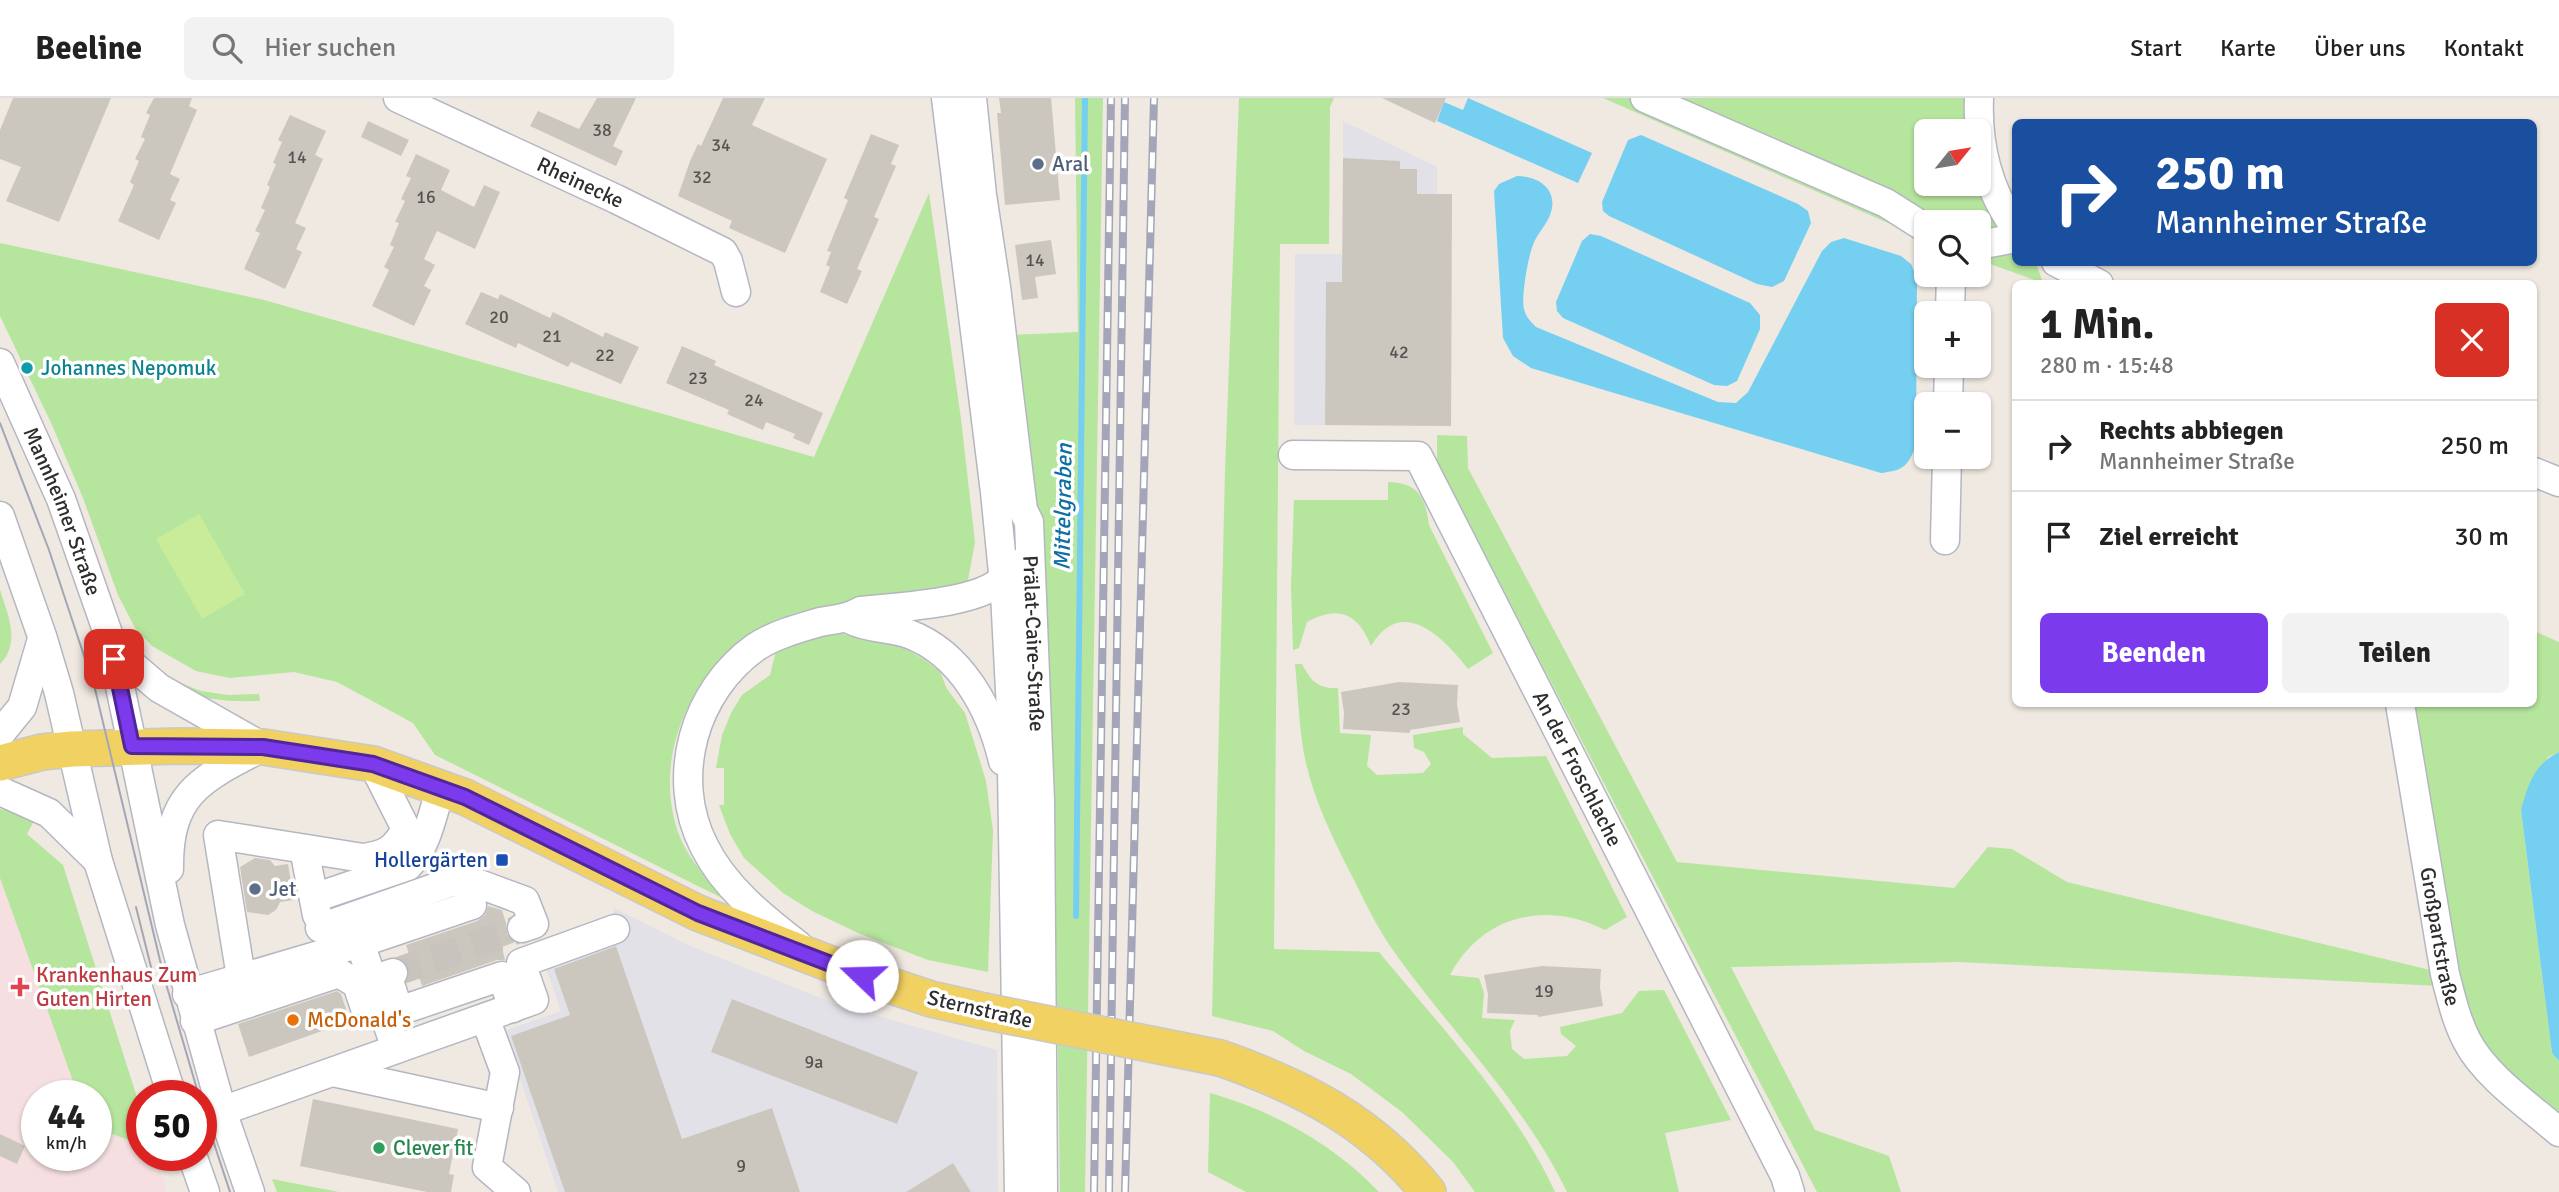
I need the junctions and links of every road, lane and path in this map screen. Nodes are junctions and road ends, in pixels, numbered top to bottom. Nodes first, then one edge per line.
1 (398, 98) edge
2 (946, 98) edge
3 (972, 98) edge
4 (1645, 98) edge
5 (1979, 98) edge
6 (1914, 221) edge
7 (2012, 223) edge
8 (2012, 239) edge
9 (1991, 243) edge
10 (977, 244) junction
11 (2064, 266) edge
12 (2091, 280) edge
13 (736, 292) dead end
14 (0, 363) edge
15 (1293, 455) dead end
16 (1947, 469) edge
17 (2537, 473) edge
18 (2559, 482) edge
19 (1023, 510) junction
20 (0, 516) edge
21 (1945, 540) dead end
22 (1003, 578) junction
23 (848, 619) junction
24 (42, 636) junction
25 (110, 639) junction
26 (2400, 707) edge
27 (0, 734) edge
28 (132, 746) junction
29 (263, 747) junction
30 (72, 749) junction
31 (0, 764) edge
32 (373, 764) junction
33 (441, 787) junction
34 (0, 791) edge
35 (1012, 800) junction
36 (304, 849) junction
37 (98, 861) junction
38 (463, 878) junction
39 (314, 898) junction
40 (170, 925) junction
41 (522, 928) dead end
42 (615, 929) dead end
43 (323, 941) junction
44 (360, 943) junction
45 (814, 958) junction
46 (393, 973) dead end
47 (241, 977) junction
48 (187, 994) junction
49 (513, 1008) junction
50 (204, 1018) junction
51 (485, 1018) junction
52 (389, 1052) junction
53 (333, 1072) junction
54 (167, 1080) edge
55 (499, 1108) junction
56 (222, 1111) junction
57 (2559, 1132) edge
58 (1030, 1147) junction
59 (198, 1171) edge
60 (205, 1192) edge
61 (250, 1192) edge
62 (516, 1192) edge
63 (1019, 1192) edge
64 (1043, 1192) edge
65 (1428, 1192) edge
66 (1790, 1192) edge

1 - 13 street, Rheinecke
2 - 10 street, Prälat-Caire-Straße
3 - 10 street, Prälat-Caire-Straße
4 - 6 street
5 - 7 street
8 - 9 street
10 - 19 street, Prälat-Caire-Straße
10 - 22 street, Prälat-Caire-Straße
11 - 12 street
14 - 25 street, Mannheimer Straße
15 - 66 street, An der Froschlache
16 - 21 street
17 - 18 street
19 - 22 street
19 - 58 street, Prälat-Caire-Straße
20 - 24 street
22 - 23 street
22 - 35 street, Prälat-Caire-Straße
23 - 35 street
23 - 45 street
24 - 27 street
24 - 30 street
25 - 28 street, Mannheimer Straße
25 - 29 street
26 - 57 street, Großpartstraße
28 - 29 main road, Sternstraße
28 - 30 main road, Sternstraße
28 - 40 street, Mannheimer Straße
29 - 32 main road, Sternstraße
29 - 40 street
30 - 31 main road, Sternstraße
30 - 37 street
32 - 33 main road, Sternstraße
32 - 36 street
33 - 39 street
33 - 45 main road, Sternstraße
34 - 37 street
35 - 58 street, Prälat-Caire-Straße
36 - 39 street
36 - 47 street
37 - 54 street
38 - 41 street
38 - 43 street
38 - 44 street
39 - 43 street
40 - 48 street, Mannheimer Straße
42 - 49 street
43 - 44 street
43 - 47 street
44 - 52 street
45 - 65 main road, Sternstraße, bridge
46 - 49 street
47 - 48 street
48 - 50 street, Mannheimer Straße
49 - 51 street
50 - 52 street
50 - 56 street, Mannheimer Straße
51 - 52 street
51 - 55 street
52 - 53 street
53 - 55 street
53 - 56 street
55 - 62 street
56 - 61 street, Mannheimer Straße
58 - 63 street, Prälat-Caire-Straße
58 - 64 street, Prälat-Caire-Straße
59 - 60 street

